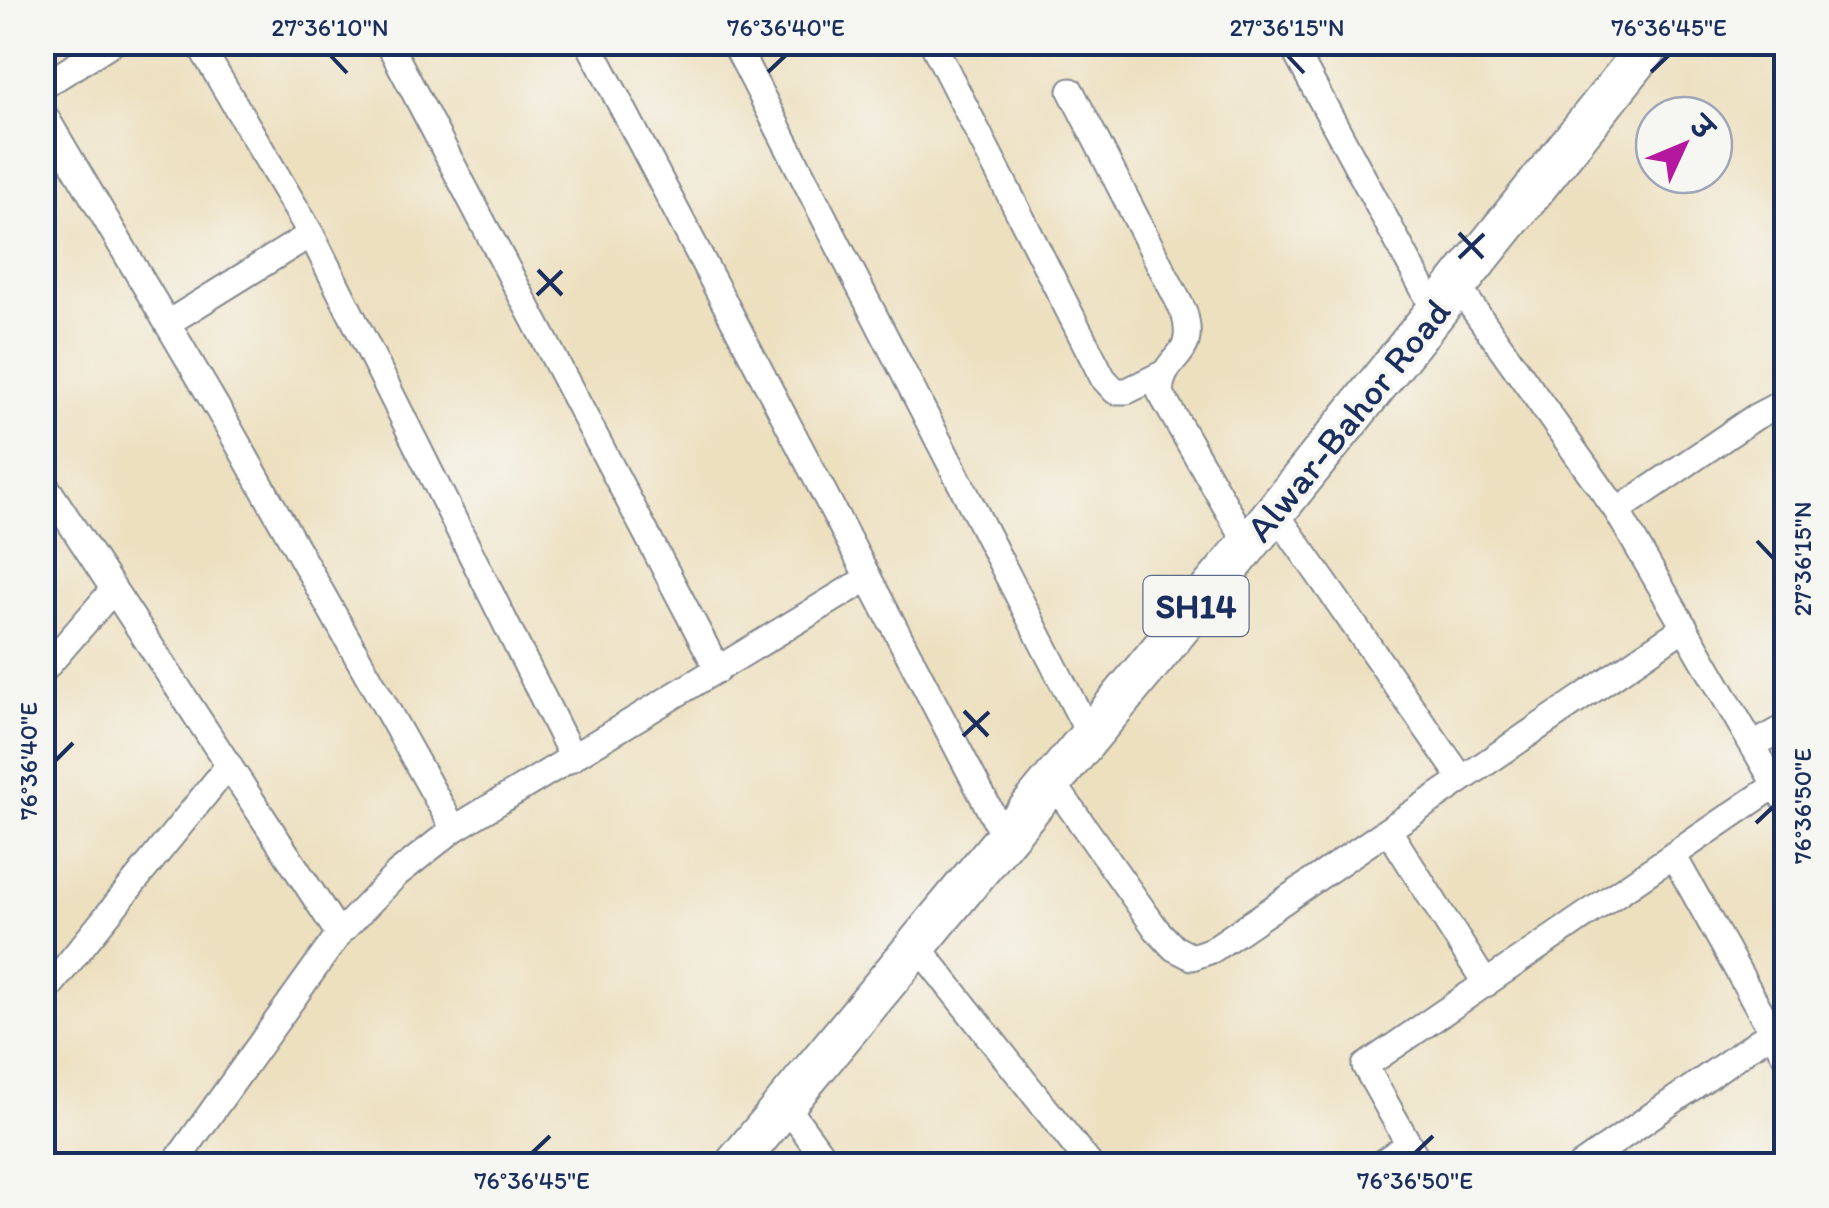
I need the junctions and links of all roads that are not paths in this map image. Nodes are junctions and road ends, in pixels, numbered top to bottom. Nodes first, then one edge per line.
1 (113, 42) edge
2 (198, 42) edge
3 (388, 42) edge
4 (588, 42) edge
5 (734, 42) edge
6 (932, 42) edge
7 (1290, 42) edge
8 (1652, 42) edge
9 (42, 87) edge
10 (1071, 91) dead end
11 (42, 111) edge
12 (310, 234) junction
13 (1446, 298) junction
14 (168, 323) junction
15 (1162, 374) junction
16 (1786, 407) edge
17 (42, 480) edge
18 (1617, 511) junction
19 (1275, 512) junction
20 (1248, 544) junction
21 (868, 578) junction
22 (114, 590) junction
23 (1685, 627) junction
24 (718, 670) junction
25 (42, 672) edge
26 (1786, 727) edge
27 (1089, 734) junction
28 (1755, 744) junction
29 (573, 758) junction
30 (229, 765) junction
31 (1462, 779) junction
32 (1051, 780) junction
33 (1782, 794) edge
34 (454, 829) junction
35 (1389, 831) junction
36 (1004, 836) junction
37 (1674, 855) junction
38 (339, 934) junction
39 (915, 944) junction
40 (1486, 984) junction
41 (42, 996) edge
42 (1772, 1031) junction
43 (1786, 1058) edge
44 (786, 1104) junction
45 (1415, 1155) edge
46 (174, 1166) edge
47 (734, 1166) edge
48 (830, 1166) edge
49 (1091, 1166) edge
50 (1377, 1166) edge
51 (1580, 1166) edge

1 - 9 street
2 - 12 street
3 - 24 street
4 - 21 street
5 - 27 street
6 - 15 street
7 - 13 street
8 - 13 main road, Alwar-Bahor Road / SH14
10 - 15 street
11 - 14 street
12 - 14 street
12 - 29 street
13 - 18 street
13 - 19 main road, Alwar-Bahor Road / SH14
14 - 34 street
15 - 20 street
16 - 18 street
17 - 22 street
18 - 23 street
19 - 20 main road, Alwar-Bahor Road / SH14
19 - 31 street
20 - 27 main road, Alwar-Bahor Road / SH14
21 - 24 street
21 - 36 street
22 - 25 street
22 - 30 street
23 - 28 street
23 - 31 street
24 - 29 street
26 - 28 street
27 - 32 main road, Alwar-Bahor Road / SH14
28 - 33 street
29 - 34 street
30 - 38 street
30 - 41 street
31 - 35 street
32 - 35 street
32 - 36 main road, Alwar-Bahor Road / SH14
33 - 37 street
34 - 38 street
35 - 40 street
36 - 39 main road, Alwar-Bahor Road / SH14
37 - 40 street
37 - 42 street
38 - 46 street
39 - 44 main road, Alwar-Bahor Road / SH14
39 - 49 street
40 - 45 street
42 - 43 street
42 - 51 street
44 - 47 main road, Alwar-Bahor Road / SH14
44 - 48 street
45 - 50 street

